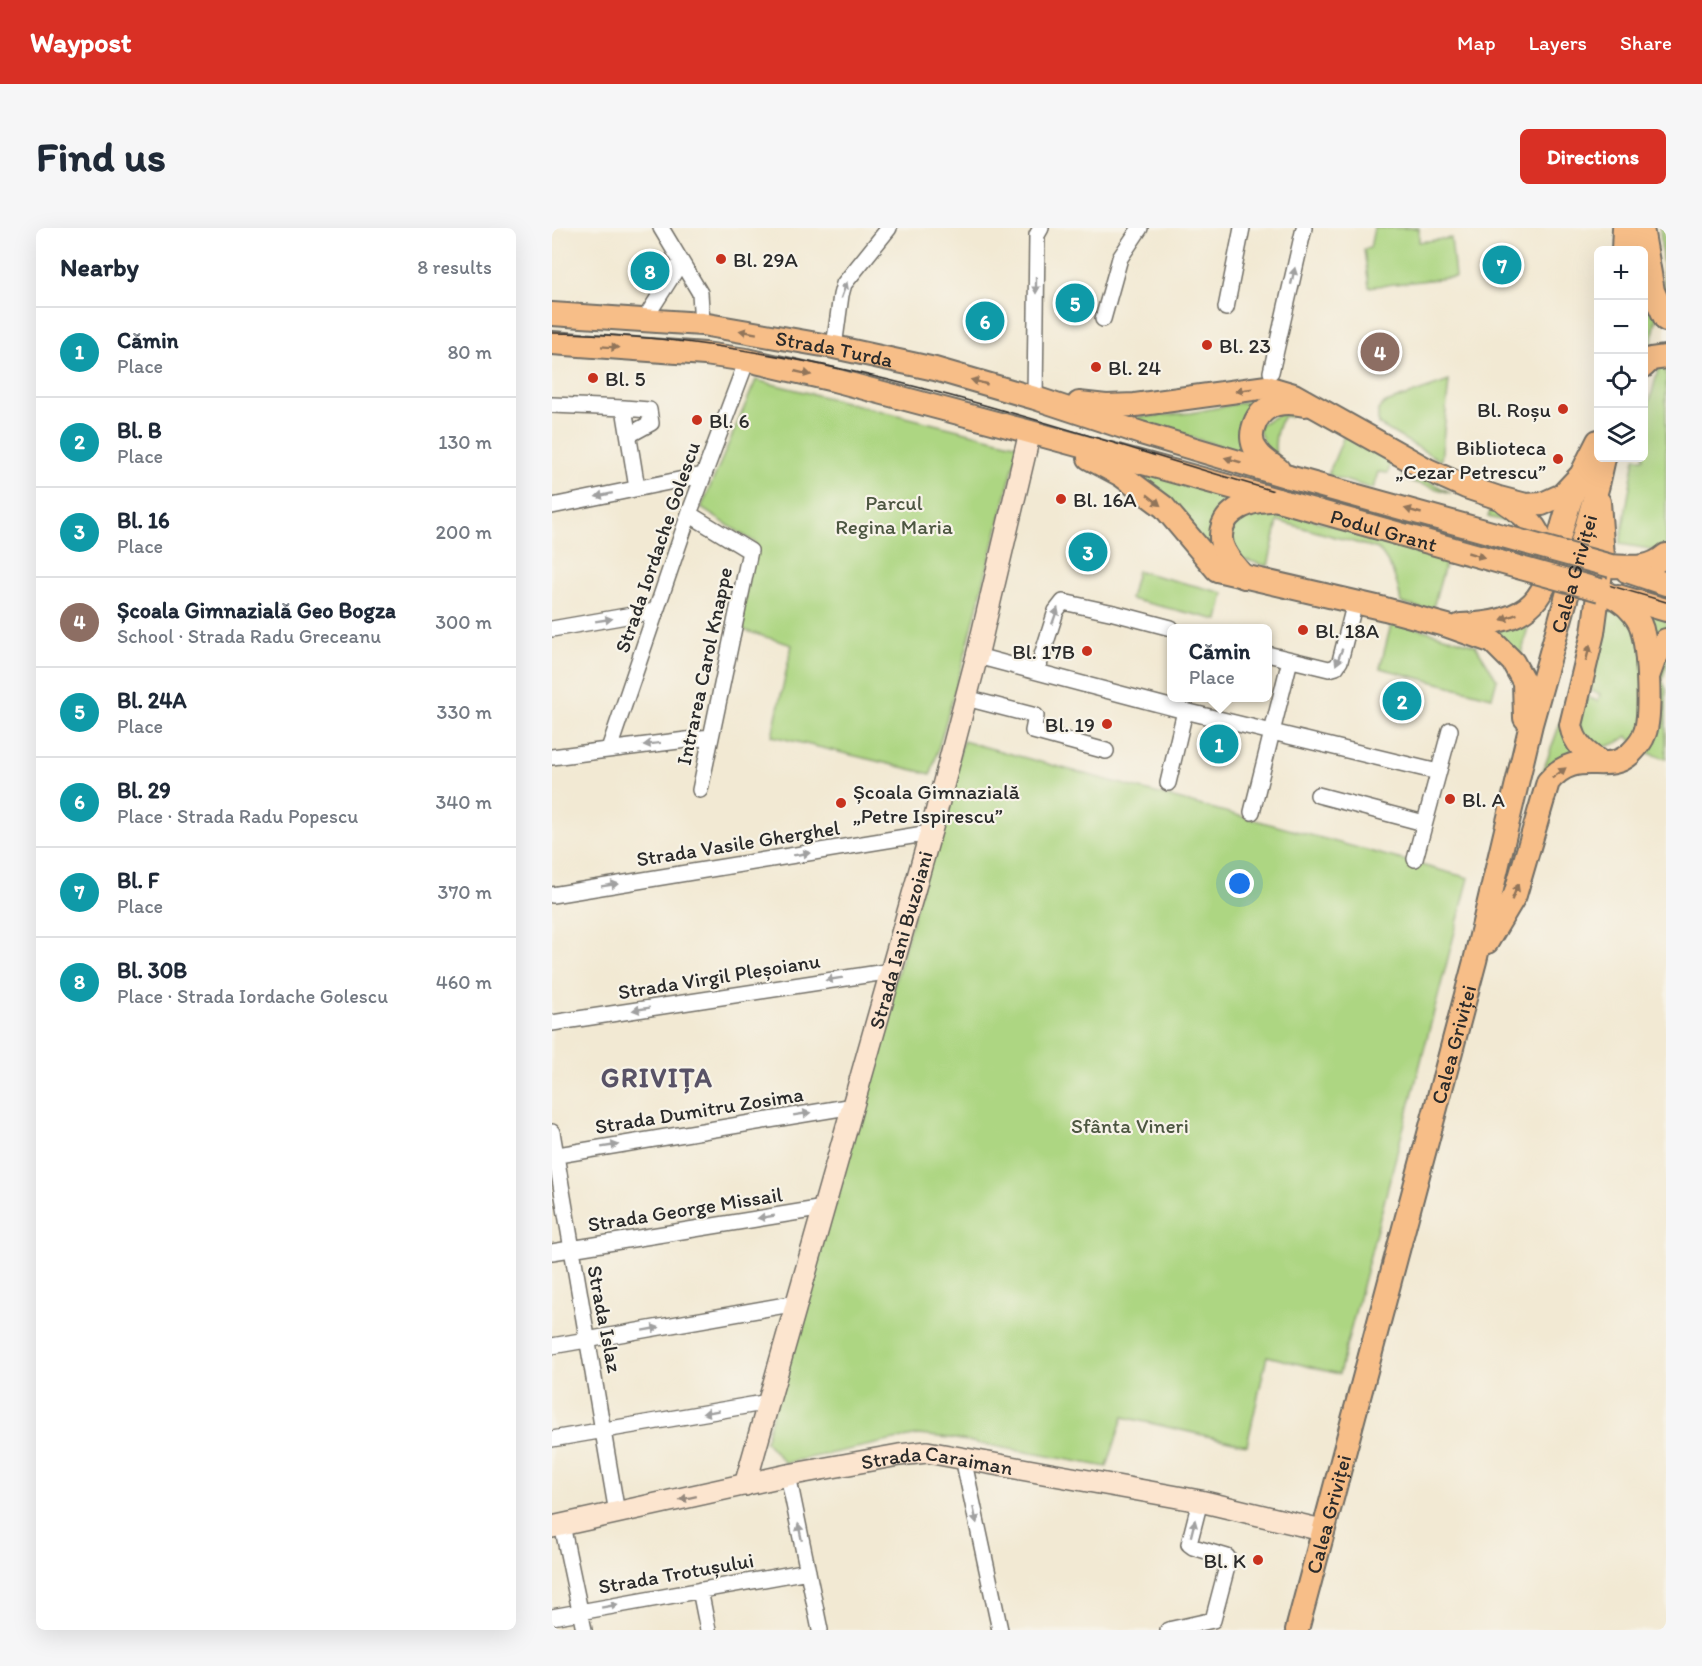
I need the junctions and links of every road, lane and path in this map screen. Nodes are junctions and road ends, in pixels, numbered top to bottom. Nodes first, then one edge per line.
1 (661, 228) edge
2 (889, 228) edge
3 (1041, 228) edge
4 (1140, 228) edge
5 (1242, 228) edge
6 (1304, 228) edge
7 (1624, 228) edge
8 (1642, 228) edge
9 (1623, 246) edge
10 (681, 262) junction
11 (1226, 308) dead end
12 (552, 314) edge
13 (1103, 319) dead end
14 (644, 320) junction
15 (1666, 320) edge
16 (702, 324) junction
17 (552, 343) edge
18 (834, 347) junction
19 (1666, 357) edge
20 (747, 360) junction
21 (1648, 362) edge
22 (1270, 372) dead end
23 (1035, 398) junction
24 (552, 405) edge
25 (624, 408) junction
26 (1319, 408) junction
27 (1110, 424) joint
28 (1030, 432) junction
29 (629, 435) junction
30 (1102, 451) joint
31 (1598, 469) edge
32 (703, 475) junction
33 (1289, 477) junction
34 (637, 488) junction
35 (1499, 498) junction
36 (1278, 500) junction
37 (552, 506) edge
38 (689, 514) junction
39 (1666, 555) edge
40 (1611, 566) junction
41 (1244, 577) junction
42 (1548, 582) junction
43 (1666, 584) edge
44 (1600, 590) junction
45 (1354, 602) junction
46 (1666, 610) edge
47 (655, 611) junction
48 (1448, 626) junction
49 (1167, 627) edge
50 (552, 629) edge
51 (1666, 640) edge
52 (1272, 655) edge
53 (977, 656) junction
54 (1290, 660) junction
55 (1037, 671) junction
56 (1542, 680) junction
57 (1647, 682) junction
58 (966, 698) junction
59 (1185, 711) junction
60 (1450, 730) dead end
61 (1272, 731) junction
62 (710, 737) junction
63 (609, 749) junction
64 (1106, 751) dead end
65 (1523, 753) junction
66 (552, 757) edge
67 (1602, 763) junction
68 (1438, 772) junction
69 (1168, 783) dead end
70 (699, 790) dead end
71 (1318, 795) dead end
72 (1252, 812) dead end
73 (1424, 824) junction
74 (930, 833) junction
75 (1415, 859) dead end
76 (552, 895) edge
77 (1476, 961) junction
78 (892, 970) junction
79 (552, 1023) edge
80 (854, 1106) junction
81 (552, 1132) edge
82 (554, 1156) edge
83 (824, 1208) junction
84 (570, 1249) junction
85 (552, 1252) edge
86 (797, 1303) junction
87 (588, 1340) junction
88 (552, 1346) edge
89 (769, 1402) junction
90 (603, 1431) junction
91 (552, 1439) edge
92 (757, 1444) junction
93 (963, 1458) junction
94 (788, 1476) junction
95 (745, 1485) junction
96 (1200, 1501) junction
97 (617, 1513) junction
98 (557, 1526) edge
99 (1322, 1530) junction
100 (808, 1571) junction
101 (700, 1590) junction
102 (580, 1612) junction
103 (552, 1617) edge
104 (584, 1630) edge
105 (708, 1630) edge
106 (820, 1630) edge
107 (1000, 1630) edge
108 (1168, 1630) edge
109 (1297, 1630) edge

1 - 10 street
18 -> 2 street
3 -> 23 street
4 - 13 street
5 - 11 street
22 -> 6 street
7 - 9 main road
8 - 15 main road
10 - 14 street
10 - 16 street
12 - 14 main road, Strada Turda
14 - 16 main road, Strada Turda
18 -> 16 main road, Strada Turda
17 -> 20 main road, Strada Turda
23 -> 18 main road, Strada Turda
19 - 21 main road
20 -> 28 main road, Strada Turda
20 - 32 street, Strada Iordache Golescu
26 -> 23 main road
23 - 27 main road, Strada Turda
24 - 25 street
25 - 29 street
25 - 29 street
26 - 33 main road
26 - 35 main road
33 -> 27 main road, Podul Grant
28 - 30 main road, Strada Turda
28 -> 41 main road
28 - 53 street, Strada Iani Buzoiani
29 - 34 street
30 - 36 main road, Podul Grant
31 - 35 main road
31 - 42 main road
31 - 56 main road, Calea Griviței
67 -> 31 main road
32 - 34 street
32 - 38 street, Strada Iordache Golescu
40 -> 33 main road, Podul Grant, bridge
34 -> 37 street
35 - 42 main road
36 - 41 main road
36 -> 44 main road, Podul Grant, bridge
38 - 47 street, Strada Iordache Golescu
38 - 62 street, Intrarea Carol Knappe
39 - 40 main road
40 - 43 main road, Podul Grant
41 - 45 main road
42 -> 48 main road
42 - 56 main road
44 - 46 main road, Podul Grant
44 - 57 main road
45 - 48 main road
45 -> 54 street
50 -> 47 street
47 - 63 street, Strada Iordache Golescu
48 - 65 main road
55 -> 49 street
51 - 57 main road
52 - 54 street
53 - 55 street
53 - 58 street, Strada Iani Buzoiani
54 - 61 street
55 - 59 street
56 - 65 main road, Calea Griviței
57 - 67 main road
58 - 64 street
58 - 74 street, Strada Iani Buzoiani
59 - 61 street
59 - 69 street
60 - 68 street
61 - 68 street
61 - 72 street
62 -> 63 street
62 - 70 street, Intrarea Carol Knappe
63 - 66 street
65 - 77 main road, Calea Griviței
77 -> 67 main road
68 - 73 street
71 - 73 street
73 - 75 street
76 -> 74 street, Strada Vasile Gherghel
74 - 78 street, Strada Iani Buzoiani
77 - 99 main road, Calea Griviței
78 -> 79 street, Strada Virgil Pleșoianu
78 - 80 street, Strada Iani Buzoiani
82 -> 80 street, Strada Dumitru Zosima
80 - 83 street, Strada Iani Buzoiani
81 - 82 street, Strada Islaz
82 - 84 street, Strada Islaz
83 -> 84 street, Strada George Missail
83 - 86 street, Strada Iani Buzoiani
84 - 85 street, Strada George Missail
84 - 87 street, Strada Islaz
87 -> 86 street
86 - 89 street, Strada Iani Buzoiani
87 - 88 street
87 - 90 street, Strada Islaz
89 -> 90 street
89 - 92 street, Strada Iani Buzoiani
90 - 91 street
90 - 97 street, Strada Islaz
92 - 94 street
92 - 95 street, Strada Iani Buzoiani
93 - 94 street, Strada Caraiman
93 - 96 street, Strada Caraiman
93 -> 107 street
94 - 95 street, Strada Caraiman
100 -> 94 street
95 -> 97 street, Strada Caraiman
96 - 99 street, Strada Caraiman
108 -> 96 street
97 - 98 street, Strada Caraiman
98 - 102 street
99 - 109 main road, Calea Griviței
100 - 101 street, Strada Trotușului
100 - 106 street
102 -> 101 street, Strada Trotușului
101 - 105 street
102 - 103 street, Strada Trotușului
102 - 104 street

